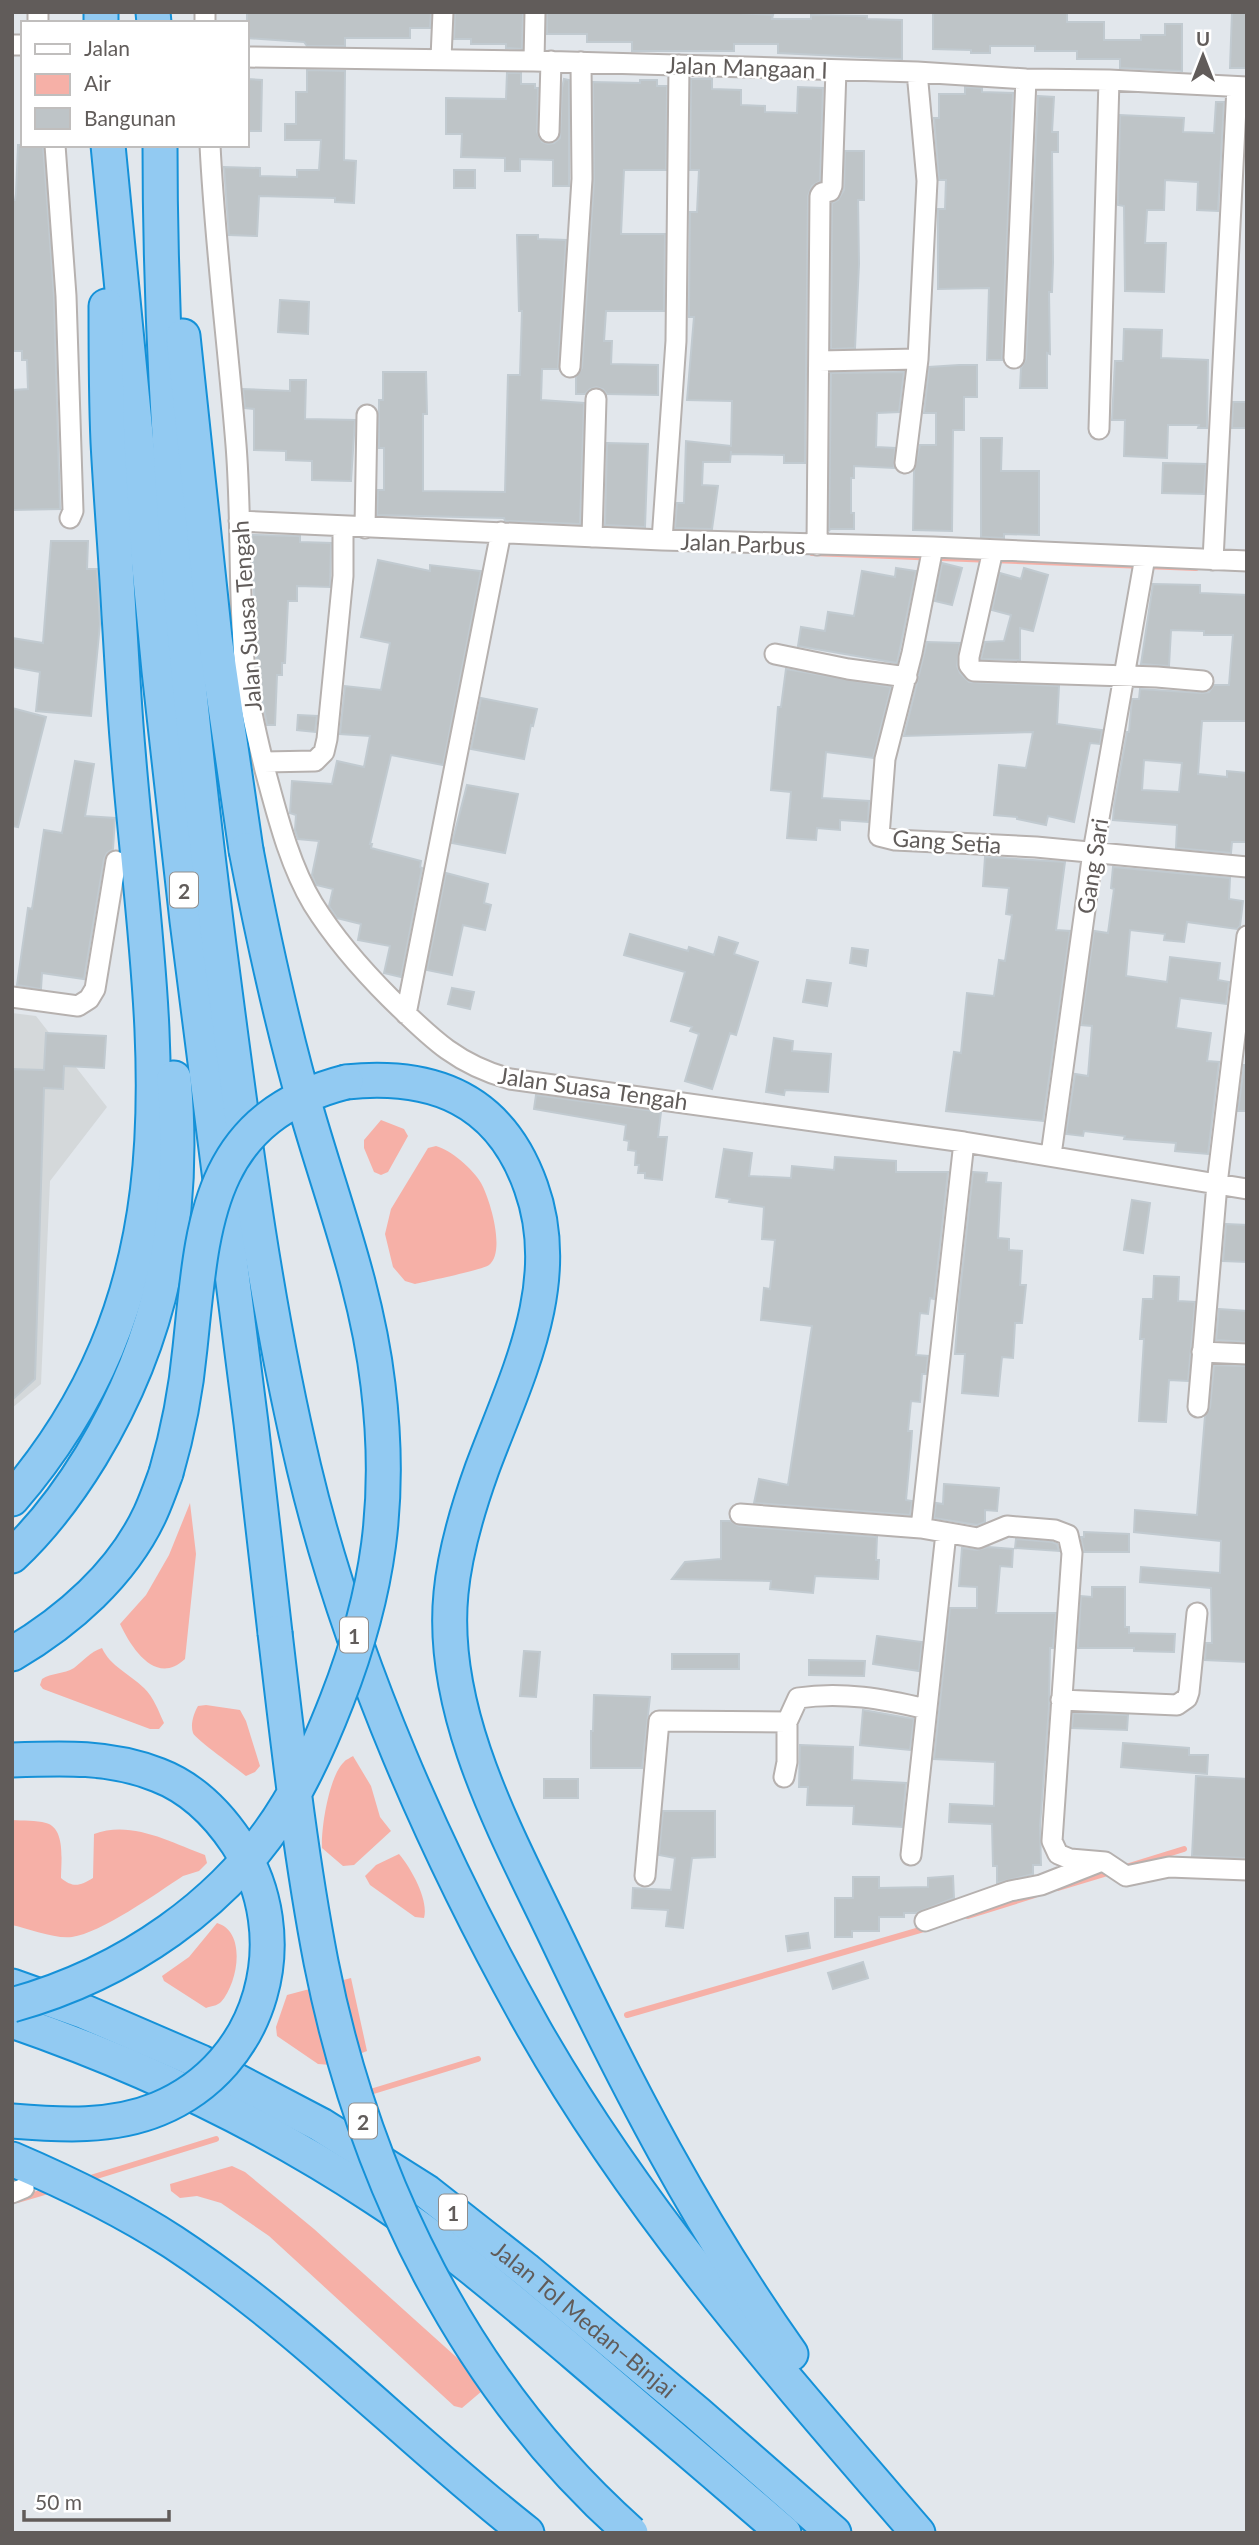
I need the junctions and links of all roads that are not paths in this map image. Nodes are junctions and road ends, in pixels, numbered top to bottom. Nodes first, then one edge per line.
1 (443, 12) edge
2 (535, 12) edge
3 (248, 57) edge
4 (441, 58) junction
5 (542, 61) junction
6 (581, 62) junction
7 (679, 65) junction
8 (836, 70) junction
9 (917, 72) junction
10 (1026, 79) junction
11 (1109, 80) junction
12 (1242, 87) edge
13 (549, 132) dead end
14 (55, 147) edge
15 (106, 147) edge
16 (106, 147) edge
17 (161, 147) edge
18 (161, 147) edge
19 (210, 147) edge
20 (1014, 358) dead end
21 (918, 359) junction
22 (819, 361) junction
23 (570, 367) dead end
24 (596, 399) dead end
25 (367, 415) dead end
26 (1099, 429) dead end
27 (905, 463) dead end
28 (70, 518) dead end
29 (239, 521) junction
30 (343, 527) junction
31 (365, 528) junction
32 (501, 532) junction
33 (592, 537) junction
34 (662, 540) junction
35 (817, 545) junction
36 (931, 554) junction
37 (992, 555) junction
38 (1213, 560) junction
39 (1247, 561) edge
40 (1143, 565) junction
41 (119, 614) junction
42 (775, 654) dead end
43 (1124, 676) junction
44 (907, 677) junction
45 (1203, 681) dead end
46 (264, 762) junction
47 (1093, 852) junction
48 (116, 861) dead end
49 (1247, 867) edge
50 (1247, 936) edge
51 (12, 997) edge
52 (406, 1014) junction
53 (964, 1142) junction
54 (1051, 1155) junction
55 (1217, 1184) junction
56 (1247, 1189) edge
57 (1202, 1352) junction
58 (1247, 1354) edge
59 (1198, 1407) dead end
60 (12, 1500) edge
61 (740, 1514) dead end
62 (921, 1528) junction
63 (946, 1533) junction
64 (12, 1556) edge
65 (1197, 1613) dead end
66 (20, 1650) edge
67 (1061, 1700) junction
68 (926, 1709) junction
69 (787, 1722) junction
70 (12, 1760) edge
71 (783, 1777) dead end
72 (911, 1855) dead end
73 (1112, 1866) junction
74 (1247, 1870) edge
75 (645, 1876) dead end
76 (925, 1921) dead end
77 (12, 1986) edge
78 (12, 2005) edge
79 (12, 2021) edge
80 (12, 2121) edge
81 (16, 2180) edge
82 (527, 2533) edge
83 (631, 2533) edge
84 (784, 2533) edge
85 (834, 2533) edge
86 (918, 2533) edge

1 - 4 street
2 - 5 street
3 - 4 street, Jalan Mangaan I
4 - 5 street, Jalan Mangaan I
5 - 6 street, Jalan Mangaan I
5 - 13 street
6 - 7 street, Jalan Mangaan I
6 - 23 street
7 - 8 street, Jalan Mangaan I
7 - 34 street
8 - 9 street, Jalan Mangaan I
8 - 22 street
9 - 10 street, Jalan Mangaan I
9 - 21 street
10 - 11 street, Jalan Mangaan I
10 - 20 street
11 - 12 street, Jalan Mangaan I
11 - 26 street
12 - 38 street
14 - 28 street
15 - 41 highway
16 - 83 highway, 2, bridge
17 - 86 highway, 1
18 - 78 highway, bridge
19 - 29 street, Jalan Suasa Tengah
21 - 22 street
21 - 27 street
22 - 35 street
24 - 33 street
25 - 31 street
29 - 30 street, Jalan Parbus
29 - 46 street, Jalan Suasa Tengah
30 - 31 street, Jalan Parbus
30 - 46 street
31 - 32 street, Jalan Parbus
32 - 33 street, Jalan Parbus
32 - 52 street
33 - 34 street, Jalan Parbus
34 - 35 street, Jalan Parbus
35 - 36 street, Jalan Parbus
36 - 37 street, Jalan Parbus
36 - 44 street, Gang Setia
37 - 40 street, Jalan Parbus
37 - 43 street
38 - 39 street, Jalan Parbus
38 - 40 street, Jalan Parbus
40 - 43 street, Gang Sari
41 - 60 highway
41 - 64 highway
42 - 44 street
43 - 45 street
43 - 47 street, Gang Sari
44 - 47 street, Gang Setia
46 - 52 street, Jalan Suasa Tengah
47 - 49 street, Gang Setia
47 - 54 street, Gang Sari
48 - 51 street
50 - 55 street
52 - 53 street, Jalan Suasa Tengah
53 - 54 street, Jalan Suasa Tengah
53 - 62 street
54 - 55 street, Jalan Suasa Tengah
55 - 56 street, Jalan Suasa Tengah
55 - 57 street
57 - 58 street
57 - 59 street
61 - 62 street
62 - 63 street
63 - 67 street
63 - 68 street
65 - 67 street
66 - 86 highway, bridge
67 - 73 street
68 - 69 street
68 - 72 street
69 - 71 street
69 - 75 street
70 - 80 highway, bridge
73 - 74 street
73 - 76 street
77 - 85 highway, Jalan Tol Medan–Binjai / 1
79 - 84 highway, Jalan Tol Medan–Binjai / 1
81 - 82 highway

